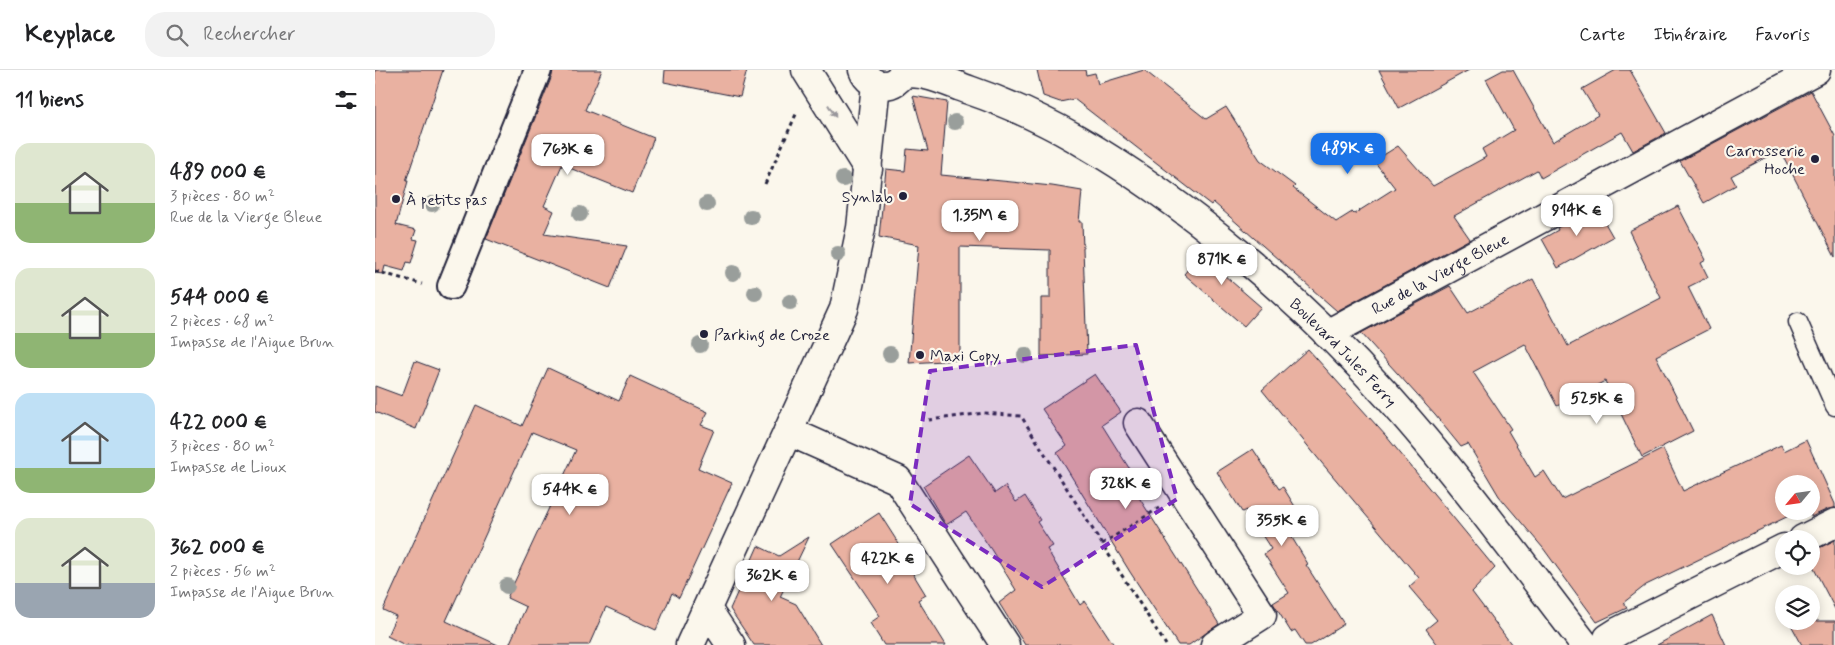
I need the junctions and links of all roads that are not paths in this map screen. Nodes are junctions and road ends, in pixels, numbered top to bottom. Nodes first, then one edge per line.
1 (537, 70) edge
2 (806, 70) edge
3 (1816, 70) edge
4 (903, 71) edge
5 (870, 77) edge
6 (868, 169) junction
7 (451, 286) dead end
8 (1798, 322) dead end
9 (1327, 334) junction
10 (1835, 406) edge
11 (1139, 423) dead end
12 (788, 431) junction
13 (1835, 522) edge
14 (1820, 530) edge
15 (1775, 553) edge
16 (707, 609) junction
17 (1602, 643) edge
18 (690, 645) edge
19 (731, 645) edge
20 (1005, 645) edge
21 (1215, 645) edge

1 - 7 street
2 -> 6 street
3 - 9 street, Rue de la Vierge Bleue
4 - 5 street
4 - 9 street, Boulevard Jules Ferry
5 - 6 street
6 - 12 street
8 - 10 lane
9 - 17 street, Boulevard Jules Ferry
11 - 21 street
12 - 16 street
12 - 20 street
13 - 14 street
15 - 17 street
16 - 18 street
16 - 19 street

